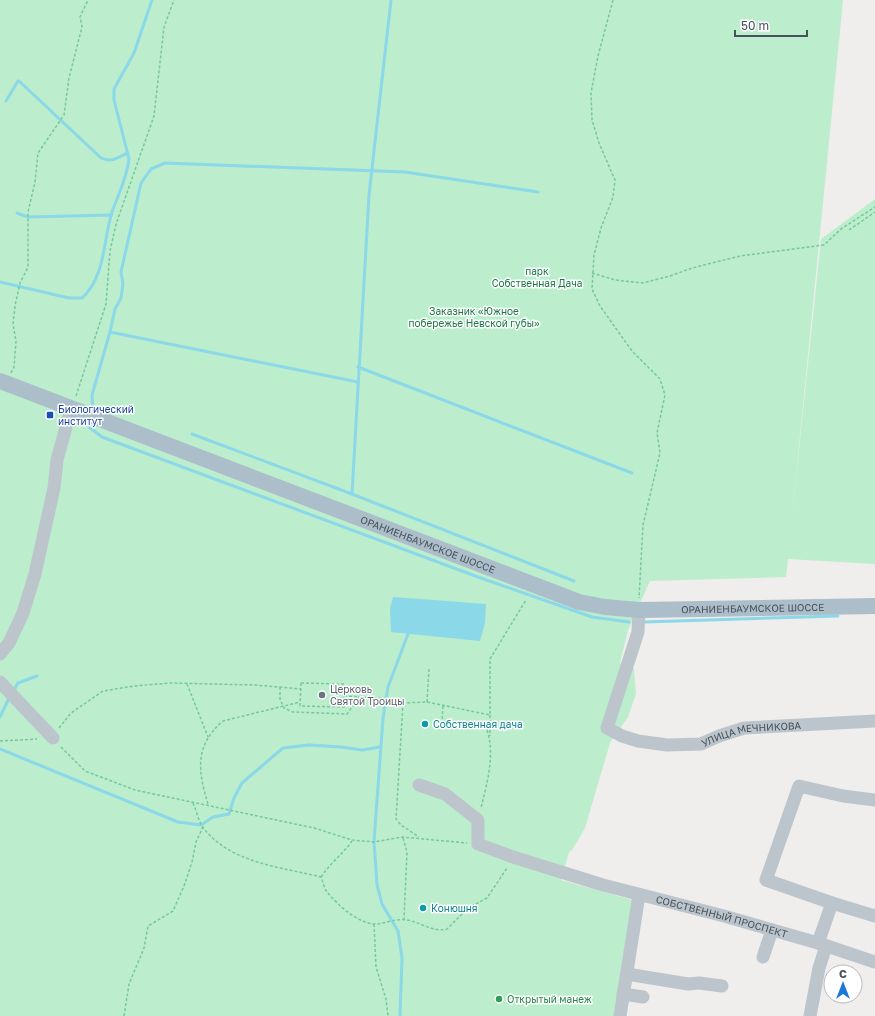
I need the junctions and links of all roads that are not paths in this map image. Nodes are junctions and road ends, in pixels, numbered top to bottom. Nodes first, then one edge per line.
1 (3, 383) edge
2 (70, 409) junction
3 (875, 606) edge
4 (639, 610) junction
5 (0, 654) edge
6 (0, 682) edge
7 (875, 721) edge
8 (53, 738) road end
9 (419, 785) dead end
10 (875, 800) edge
11 (639, 895) junction
12 (832, 903) junction
13 (875, 916) edge
14 (772, 930) junction
15 (822, 945) junction
16 (763, 957) dead end
17 (875, 962) edge
18 (627, 974) junction
19 (722, 986) dead end
20 (623, 994) junction
21 (643, 997) dead end
22 (620, 1016) edge
23 (810, 1016) edge

1 - 2 main road, ОРАНИЕНБАУМСКОЕ ШОССЕ
2 - 4 main road, ОРАНИЕНБАУМСКОЕ ШОССЕ
2 - 5 street
3 - 4 main road, ОРАНИЕНБАУМСКОЕ ШОССЕ
4 - 7 street, УЛИЦА МЕЧНИКОВА
6 - 8 street
9 - 11 street, СОБСТВЕННЫЙ ПРОСПЕКТ
10 - 12 street
11 - 14 street, СОБСТВЕННЫЙ ПРОСПЕКТ
11 - 18 street
12 - 13 street
12 - 15 street
14 - 15 street, СОБСТВЕННЫЙ ПРОСПЕКТ
14 - 16 street
15 - 17 street, СОБСТВЕННЫЙ ПРОСПЕКТ
15 - 23 street
18 - 19 street
18 - 20 street
20 - 21 street
20 - 22 street

